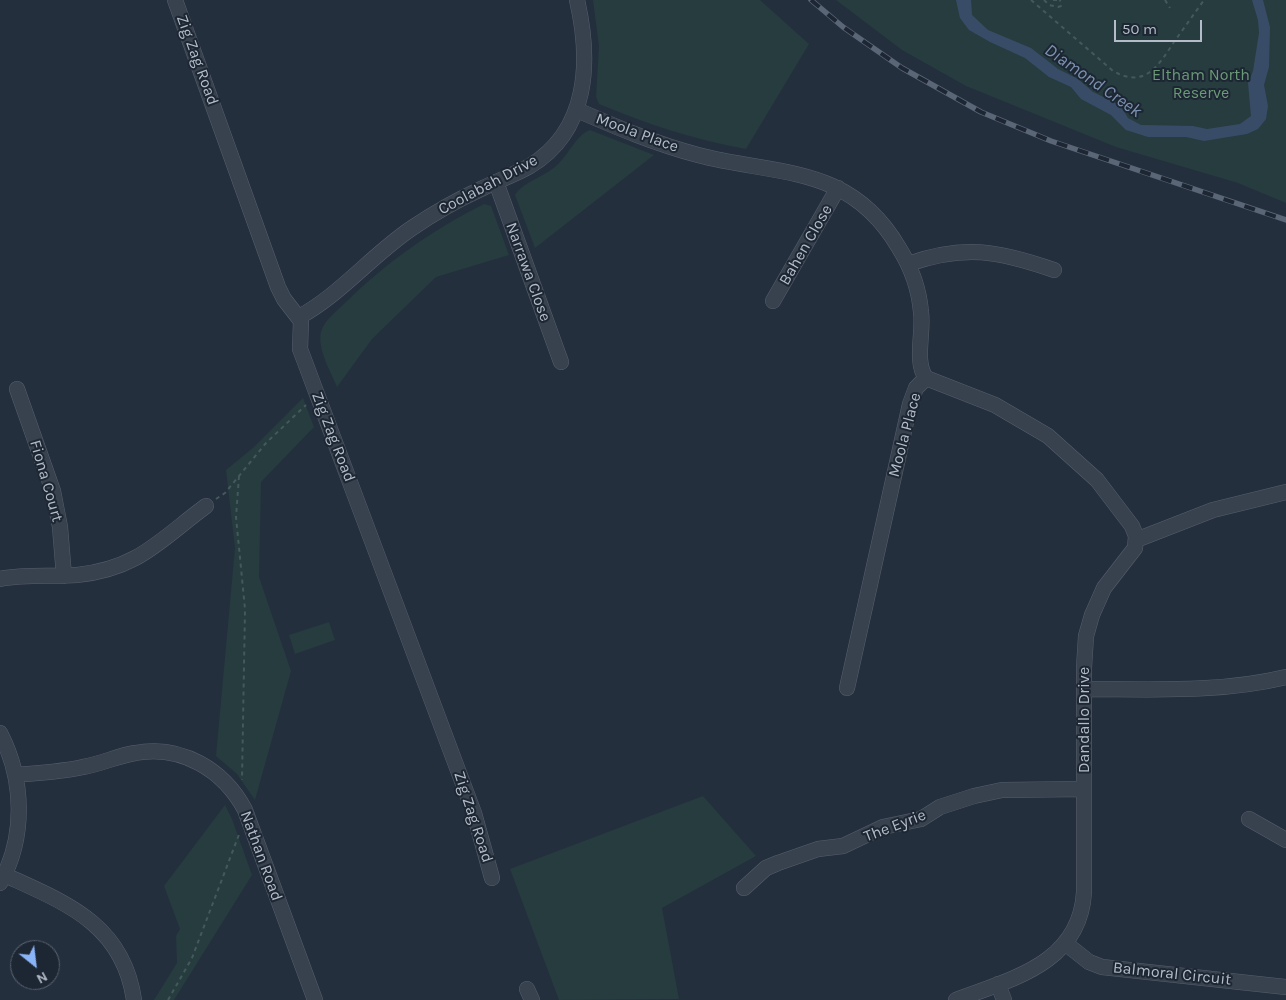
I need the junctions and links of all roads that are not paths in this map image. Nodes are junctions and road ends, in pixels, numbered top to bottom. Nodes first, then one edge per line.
1 (175, 0) edge
2 (576, 0) edge
3 (577, 110) junction
4 (496, 182) junction
5 (838, 188) junction
6 (908, 264) junction
7 (1054, 270) dead end
8 (773, 301) dead end
9 (299, 317) junction
10 (561, 362) dead end
11 (926, 378) junction
12 (17, 389) dead end
13 (1286, 492) edge
14 (206, 506) road end
15 (1136, 540) junction
16 (64, 576) junction
17 (0, 579) edge
18 (1286, 677) edge
19 (847, 688) dead end
20 (1084, 689) junction
21 (0, 733) edge
22 (15, 775) junction
23 (1084, 789) junction
24 (1249, 820) dead end
25 (1286, 840) edge
26 (492, 878) dead end
27 (2, 879) edge
28 (744, 888) dead end
29 (1065, 944) junction
30 (998, 984) junction
31 (1286, 987) edge
32 (134, 1000) edge
33 (315, 1000) edge
34 (956, 1000) edge
35 (1004, 1000) edge

1 - 9 street, Zig Zag Road
2 - 3 street, Coolabah Drive
3 - 4 street, Coolabah Drive
3 - 5 street, Moola Place
4 - 9 street, Coolabah Drive
4 - 10 street, Narrawa Close
5 - 6 street, Moola Place
5 - 8 street, Bahen Close
6 - 7 street
6 - 11 street, Moola Place
9 - 26 street, Zig Zag Road
11 - 15 street
11 - 19 street, Moola Place
12 - 16 street, Fiona Court
13 - 15 street
14 - 16 street
15 - 20 street, Dandallo Drive
16 - 17 street
18 - 20 street
20 - 23 street, Dandallo Drive
21 - 22 street
22 - 27 street
22 - 33 street, Nathan Road
23 - 28 street, The Eyrie
23 - 29 street, Dandallo Drive
24 - 25 street
27 - 32 street
29 - 30 street, Dandallo Drive
29 - 31 street, Balmoral Circuit
30 - 34 street, Dandallo Drive
30 - 35 street

